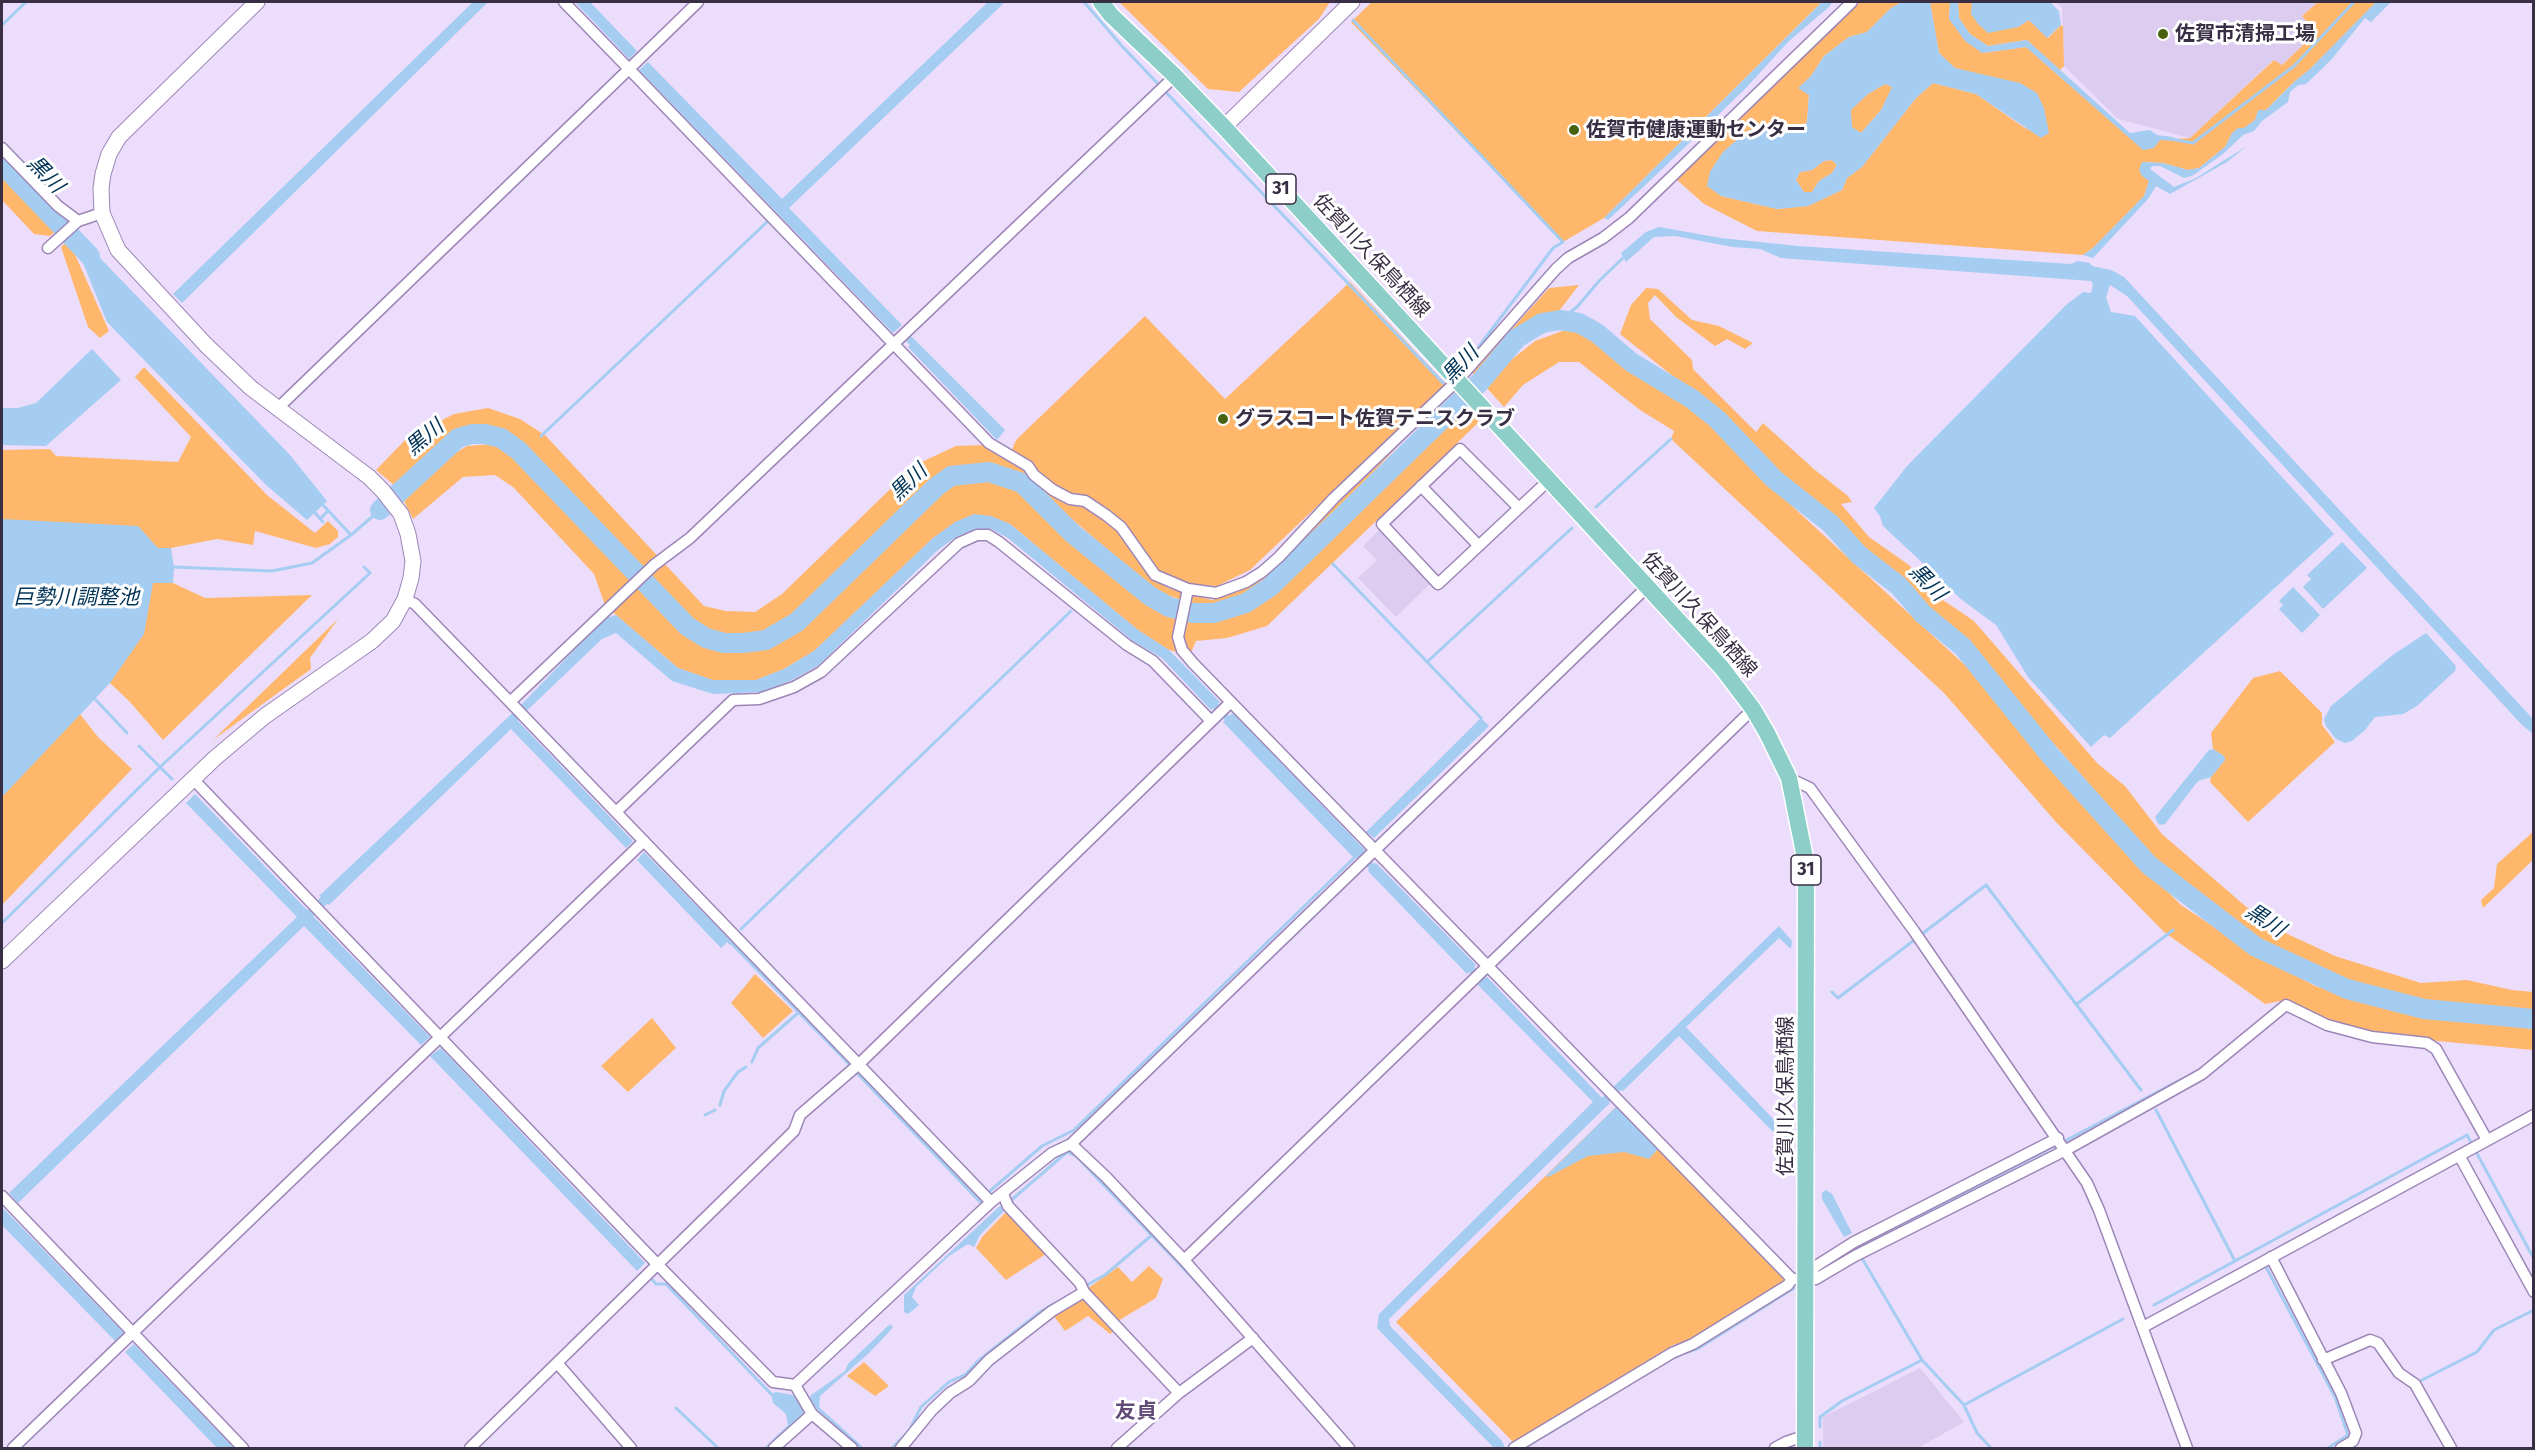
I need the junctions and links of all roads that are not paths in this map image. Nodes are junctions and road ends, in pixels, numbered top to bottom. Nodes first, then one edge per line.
1 (257, 2) edge
2 (564, 2) edge
3 (698, 2) edge
4 (1101, 2) edge
5 (1352, 2) edge
6 (1852, 2) edge
7 (629, 69) junction
8 (1166, 84) junction
9 (1224, 127) junction
10 (2, 148) edge
11 (102, 213) junction
12 (78, 221) junction
13 (48, 248) dead end
14 (892, 343) junction
15 (1458, 380) junction
16 (277, 409) junction
17 (1549, 480) junction
18 (1421, 486) junction
19 (1519, 508) junction
20 (1479, 546) junction
21 (1647, 587) junction
22 (1188, 592) junction
23 (405, 599) junction
24 (512, 704) junction
25 (1753, 709) junction
26 (1221, 711) junction
27 (1789, 778) junction
28 (193, 779) junction
29 (616, 812) junction
30 (1368, 846) junction
31 (638, 847) junction
32 (2, 961) edge
33 (1481, 972) junction
34 (433, 1043) junction
35 (859, 1064) junction
36 (2534, 1115) edge
37 (2058, 1138) junction
38 (1071, 1144) junction
39 (2479, 1145) junction
40 (2066, 1150) junction
41 (2460, 1157) junction
42 (6, 1201) edge
43 (1005, 1201) junction
44 (991, 1202) junction
45 (2271, 1257) junction
46 (1184, 1260) junction
47 (651, 1271) junction
48 (1799, 1278) junction
49 (1082, 1288) junction
50 (2534, 1292) edge
51 (2140, 1318) junction
52 (127, 1339) junction
53 (1250, 1340) junction
54 (2323, 1360) junction
55 (558, 1365) junction
56 (795, 1385) junction
57 (1179, 1393) junction
58 (812, 1414) junction
59 (1806, 1442) edge
60 (13, 1449) edge
61 (243, 1449) edge
62 (470, 1449) edge
63 (631, 1449) edge
64 (774, 1449) edge
65 (852, 1449) edge
66 (901, 1449) edge
67 (1117, 1449) edge
68 (1349, 1449) edge
69 (1514, 1449) edge
70 (1775, 1449) edge
71 (2187, 1449) edge
72 (2341, 1449) edge
73 (2451, 1449) edge

1 - 11 street
2 - 7 street
3 - 7 street
4 - 8 main road, 佐賀川久保鳥栖線 / 31
5 - 9 street
6 - 15 street
7 - 14 street
7 - 16 street
8 - 9 main road, 佐賀川久保鳥栖線 / 31
8 - 14 street
9 - 15 main road, 佐賀川久保鳥栖線 / 31
10 - 12 street
11 - 12 street
11 - 16 street
12 - 13 street
14 - 22 street
14 - 24 street
15 - 17 main road, 佐賀川久保鳥栖線 / 31
15 - 22 street
16 - 23 street
17 - 19 street
17 - 21 main road, 佐賀川久保鳥栖線 / 31
18 - 19 street
18 - 20 street
18 - 20 street
19 - 20 street
21 - 25 main road, 佐賀川久保鳥栖線 / 31
21 - 30 street
22 - 26 street
23 - 24 street
23 - 28 street
24 - 29 street
25 - 27 main road, 佐賀川久保鳥栖線 / 31
25 - 33 street
26 - 29 street
26 - 30 street
26 - 35 street
27 - 37 street
27 - 48 main road, 佐賀川久保鳥栖線 / 31
28 - 32 street
28 - 34 street
29 - 31 street
30 - 33 street
30 - 38 street
31 - 34 street
31 - 35 street
33 - 46 street
33 - 48 street
34 - 47 street
34 - 52 street
35 - 44 street
35 - 47 street
36 - 39 street
37 - 40 street
37 - 48 street
38 - 43 street
38 - 46 street
39 - 40 street
39 - 41 street
40 - 48 street
40 - 51 street
41 - 45 street
41 - 50 street
42 - 52 street
43 - 44 street
43 - 49 street
44 - 56 street
45 - 51 street
45 - 54 street
46 - 53 street
47 - 55 street
47 - 56 street
48 - 59 main road, 佐賀川久保鳥栖線 / 31
48 - 69 street
49 - 57 street
49 - 66 street
51 - 71 street
52 - 60 street
52 - 61 street
53 - 57 street
53 - 68 street
54 - 72 street
54 - 73 street
55 - 62 street
55 - 63 street
56 - 58 street
57 - 67 street
58 - 64 street
58 - 65 street
59 - 70 street

